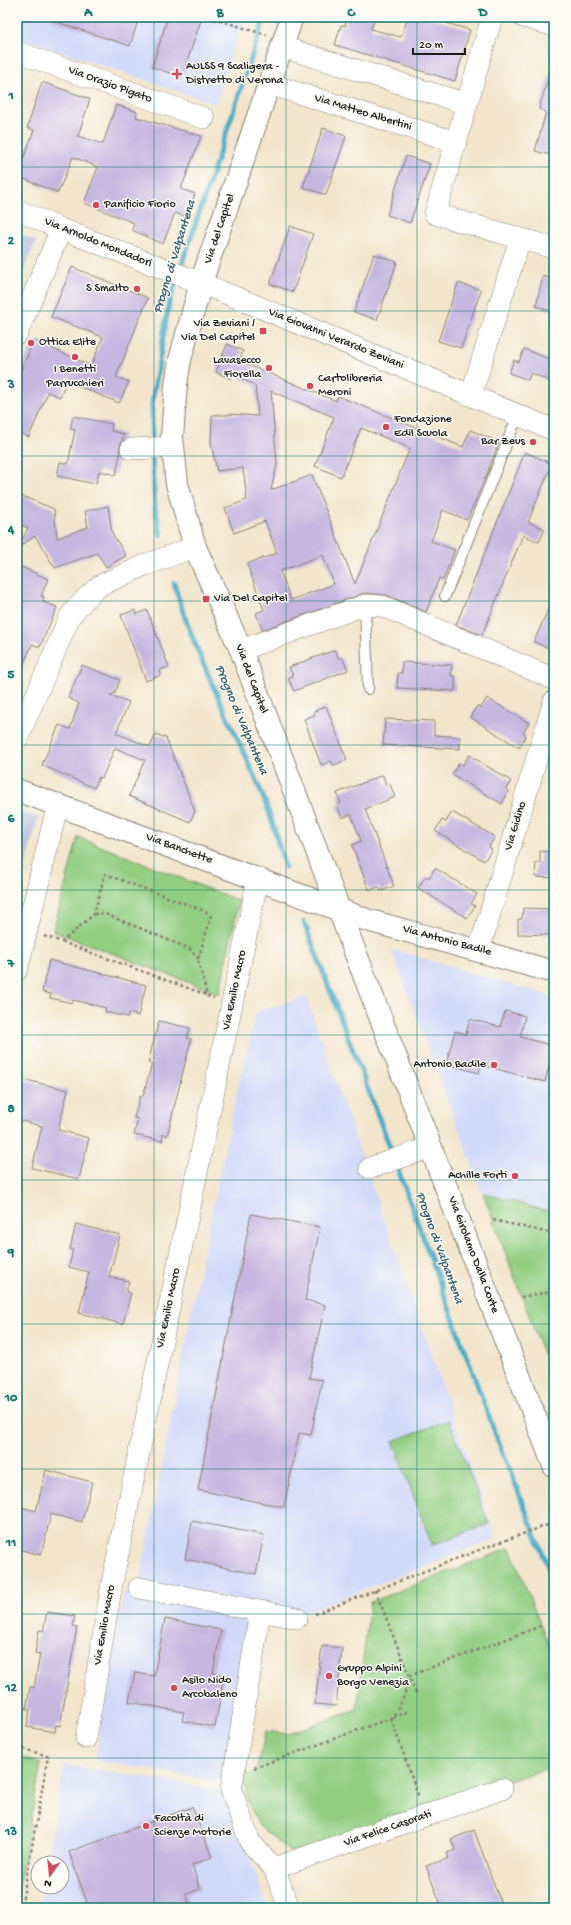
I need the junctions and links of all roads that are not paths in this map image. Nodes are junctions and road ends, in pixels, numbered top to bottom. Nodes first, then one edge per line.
1 (292, 17) edge
2 (492, 17) edge
3 (523, 17) edge
4 (554, 26) edge
5 (275, 41) junction
6 (17, 52) edge
7 (270, 84) junction
8 (467, 104) junction
9 (204, 118) dead end
10 (456, 142) junction
11 (17, 210) edge
12 (61, 230) junction
13 (520, 238) junction
14 (554, 248) edge
15 (196, 281) junction
16 (17, 334) edge
17 (470, 395) junction
18 (518, 415) junction
19 (554, 430) edge
20 (165, 447) junction
21 (130, 449) dead end
22 (195, 547) junction
23 (445, 596) dead end
24 (365, 605) junction
25 (241, 650) junction
26 (554, 679) edge
27 (368, 689) dead end
28 (554, 701) edge
29 (17, 740) edge
30 (17, 790) edge
31 (58, 804) junction
32 (258, 878) junction
33 (340, 909) junction
34 (479, 950) junction
35 (17, 970) edge
36 (554, 972) edge
37 (431, 1147) junction
38 (370, 1168) dead end
39 (554, 1466) edge
40 (138, 1588) dead end
41 (260, 1612) junction
42 (297, 1618) road end
43 (86, 1738) dead end
44 (502, 1789) dead end
45 (274, 1868) junction
46 (289, 1908) edge

1 - 5 street, Via del Capitel
2 - 8 street
3 - 4 street
5 - 7 street, Via del Capitel
5 - 8 street
6 - 9 street, Via Orazio Pigato
7 - 10 street, Via Matteo Albertini
7 - 15 street, Via del Capitel
8 - 10 street
10 - 13 street
11 - 12 street, Via Arnoldo Mondadori
12 - 15 street, Via Arnoldo Mondadori
12 - 16 street
13 - 14 street
13 - 17 street
15 - 17 street, Via Giovanni Verardo Zeviani
15 - 20 street, Via del Capitel
17 - 18 street, Via Giovanni Verardo Zeviani
18 - 19 street, Via Giovanni Verardo Zeviani
18 - 23 lane
20 - 21 street
20 - 22 street, Via del Capitel
22 - 25 street, Via del Capitel
22 - 29 street
24 - 25 street
24 - 26 street
24 - 27 lane
25 - 33 street, Via del Capitel
28 - 34 street, Via Gidino
30 - 31 street, Via Banchette
31 - 32 street, Via Banchette
31 - 35 street
32 - 33 street, Via Banchette
32 - 43 street, Via Emilio Macro
33 - 34 street, Via Antonio Badile
33 - 37 street, Via Girolamo Dalla Corte
34 - 36 street, Via Antonio Badile
37 - 38 street
37 - 39 street, Via Girolamo Dalla Corte
40 - 41 street
41 - 42 street
41 - 45 street
44 - 45 street, Via Felice Casorati
45 - 46 street

